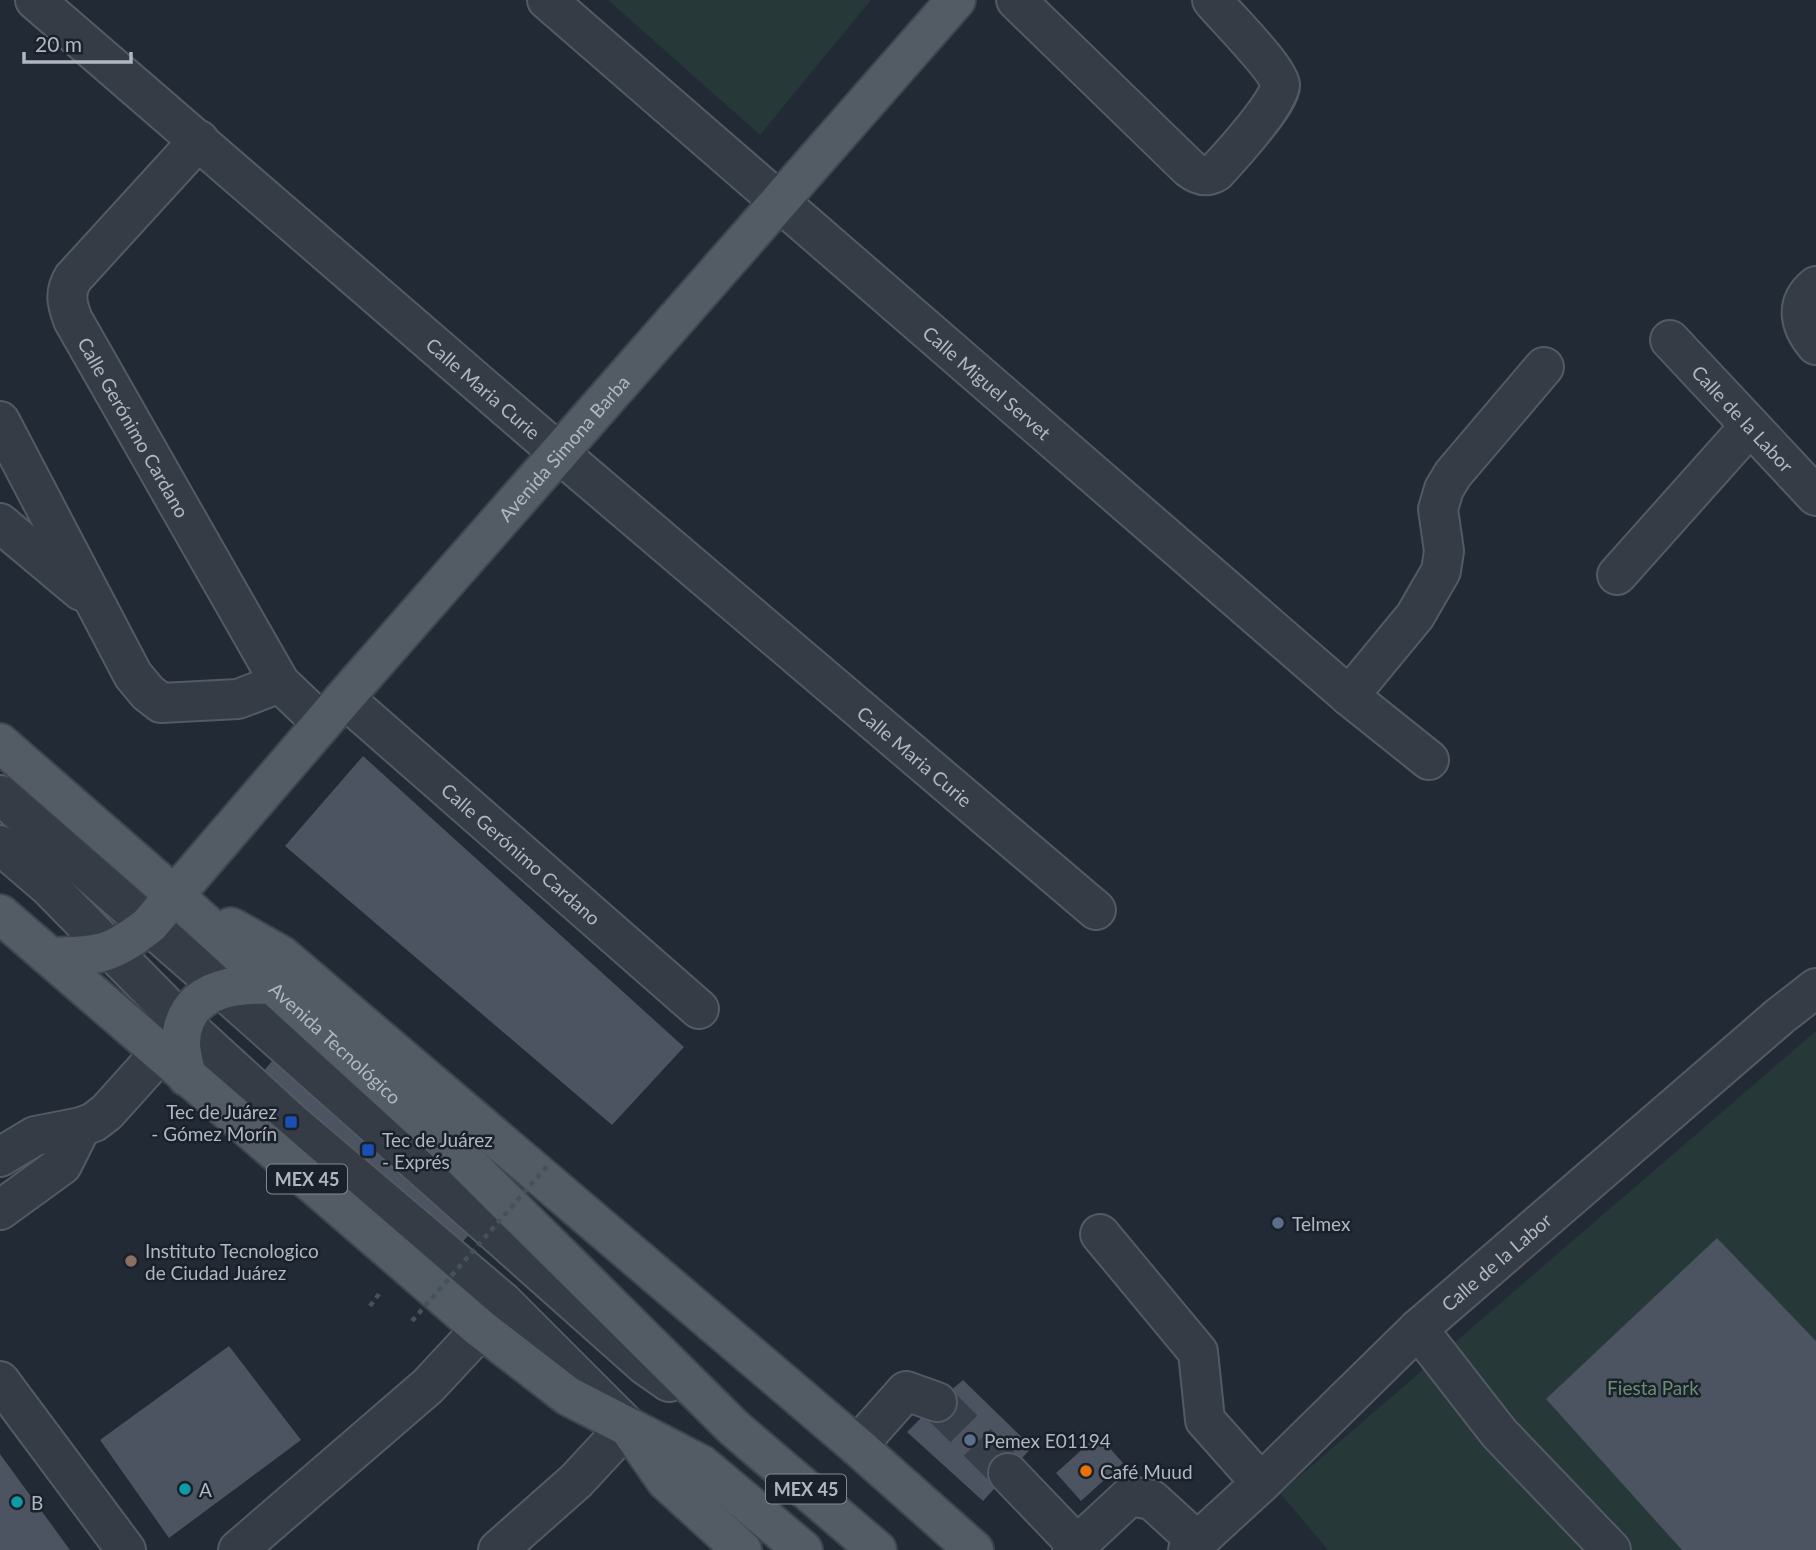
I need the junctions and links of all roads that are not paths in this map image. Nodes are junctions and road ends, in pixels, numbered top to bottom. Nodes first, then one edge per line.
1 (35, 0) edge
2 (547, 0) edge
3 (956, 0) edge
4 (1016, 0) edge
5 (1212, 0) edge
6 (199, 140) junction
7 (779, 202) junction
8 (1816, 286) edge
9 (1670, 340) dead end
10 (1816, 345) edge
11 (1544, 367) dead end
12 (0, 421) edge
13 (1750, 426) junction
14 (559, 453) junction
15 (1816, 496) edge
16 (0, 523) edge
17 (1618, 575) dead end
18 (96, 604) junction
19 (280, 683) junction
20 (1349, 696) junction
21 (333, 710) junction
22 (0, 743) edge
23 (1429, 760) dead end
24 (0, 795) edge
25 (0, 845) edge
26 (174, 895) junction
27 (1096, 910) dead end
28 (3, 922) edge
29 (149, 925) junction
30 (112, 951) junction
31 (51, 957) junction
32 (271, 985) junction
33 (1816, 988) edge
34 (222, 989) junction
35 (699, 1009) dead end
36 (184, 1024) junction
37 (174, 1065) junction
38 (81, 1127) junction
39 (0, 1157) edge
40 (0, 1210) edge
41 (1100, 1234) dead end
42 (481, 1329) junction
43 (1418, 1329) junction
44 (0, 1381) edge
45 (937, 1402) tunnel mouth
46 (627, 1426) junction
47 (734, 1428) junction
48 (857, 1446) junction
49 (1008, 1473) tunnel mouth
50 (1261, 1483) junction
51 (1192, 1546) edge
52 (1074, 1547) edge
53 (126, 1550) edge
54 (238, 1550) edge
55 (498, 1550) edge
56 (742, 1550) edge
57 (803, 1550) edge
58 (877, 1550) edge
59 (974, 1550) edge
60 (1611, 1550) edge

1 - 6 street, Calle Maria Curie
2 - 7 street, Calle Miguel Servet
3 - 7 main road, Avenida Simona Barba
4 - 5 street
6 - 14 street, Calle Maria Curie
6 - 19 street, Calle Gerónimo Cardano
7 - 14 main road, Avenida Simona Barba
7 - 20 street, Calle Miguel Servet
8 - 10 street
9 - 13 street, Calle de la Labor
11 - 20 street
12 - 18 street
13 - 15 street, Calle de la Labor
13 - 17 street
14 - 21 main road, Avenida Simona Barba
14 - 27 street, Calle Maria Curie
16 - 18 street
18 - 19 street
19 - 21 street, Calle Gerónimo Cardano
20 - 23 street, Calle Miguel Servet
21 - 26 main road, Avenida Simona Barba
21 - 35 street, Calle Gerónimo Cardano
22 - 26 main road, Avenida Tecnológico / MEX 45
24 - 29 street
25 - 30 street
26 - 29 main road, Avenida Simona Barba
26 - 32 main road, Avenida Tecnológico / MEX 45
26 - 48 main road
28 - 31 main road, MEX 45
29 - 30 main road, Avenida Simona Barba
29 - 34 street
30 - 31 main road
30 - 36 street
31 - 37 main road, MEX 45
32 - 34 main road
32 - 47 main road, Avenida Tecnológico / MEX 45
33 - 43 street, Calle de la Labor
34 - 36 main road
34 - 47 street
36 - 37 main road
36 - 46 street
37 - 38 street
37 - 42 main road, MEX 45
38 - 39 street
38 - 40 street
41 - 50 street
42 - 46 main road, MEX 45
42 - 54 street
43 - 50 street, Calle de la Labor
43 - 60 street
44 - 53 street
45 - 48 street
46 - 55 street
46 - 56 main road
46 - 57 main road, MEX 45
47 - 58 main road, Avenida Tecnológico / MEX 45
48 - 59 main road
49 - 52 street
50 - 51 street, Calle de la Labor
51 - 52 street

